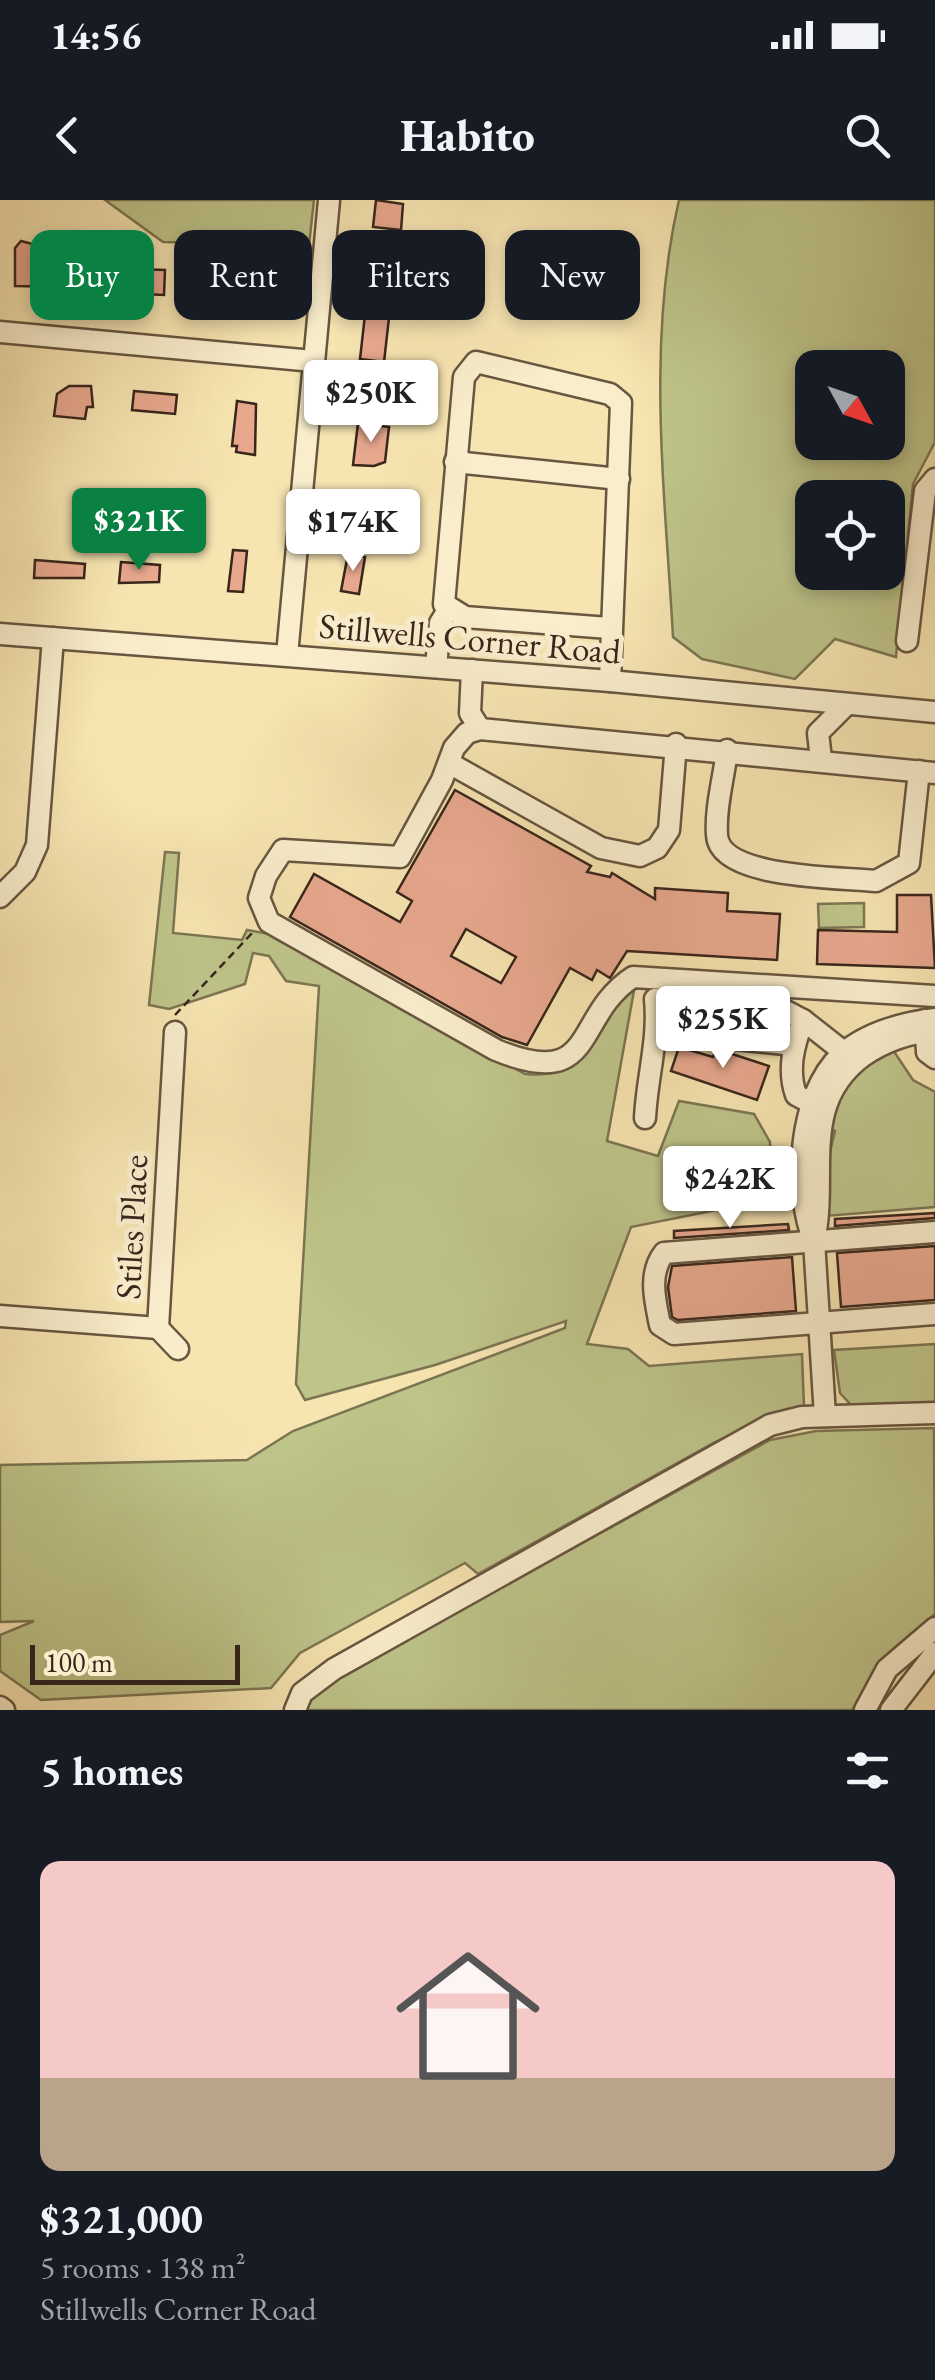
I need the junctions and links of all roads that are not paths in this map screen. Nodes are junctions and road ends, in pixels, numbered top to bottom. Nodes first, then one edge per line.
1 (329, 200) edge
2 (0, 332) edge
3 (313, 361) junction
4 (455, 462) junction
5 (618, 479) junction
6 (935, 479) edge
7 (448, 610) junction
8 (609, 628) junction
9 (0, 634) edge
10 (53, 638) junction
11 (906, 641) dead end
12 (286, 655) junction
13 (436, 667) junction
14 (472, 670) junction
15 (610, 681) junction
16 (797, 700) junction
17 (846, 705) junction
18 (935, 712) edge
19 (480, 728) junction
20 (676, 744) junction
21 (728, 750) junction
22 (813, 758) junction
23 (448, 763) junction
24 (929, 773) edge
25 (0, 897) edge
26 (935, 996) edge
27 (803, 1020) junction
28 (930, 1026) edge
29 (658, 1031) junction
30 (175, 1032) road end
31 (794, 1045) junction
32 (851, 1057) junction
33 (935, 1058) edge
34 (811, 1103) junction
35 (645, 1118) dead end
36 (935, 1232) edge
37 (814, 1241) junction
38 (935, 1314) edge
39 (0, 1316) edge
40 (819, 1324) junction
41 (158, 1328) junction
42 (178, 1349) dead end
43 (935, 1413) edge
44 (825, 1416) junction
45 (935, 1628) edge
46 (935, 1653) edge
47 (295, 1710) edge
48 (865, 1710) edge
49 (891, 1710) edge

1 - 3 street
2 - 3 street
3 - 12 street
4 - 5 street
4 - 5 street
4 - 7 street
5 - 8 street
6 - 11 street
7 - 8 street
7 - 13 street
8 - 15 street
9 - 10 street, Stillwells Corner Road
10 - 12 street, Stillwells Corner Road
10 - 25 street
12 - 13 street, Stillwells Corner Road
13 - 14 street, Stillwells Corner Road
14 - 15 street, Stillwells Corner Road
14 - 19 street
15 - 16 street, Stillwells Corner Road
16 - 17 street, Stillwells Corner Road
16 - 22 street
17 - 18 street, Stillwells Corner Road
17 - 22 street
19 - 20 street
19 - 23 street
20 - 21 street
20 - 23 street
21 - 22 street
21 - 24 street
22 - 24 street
23 - 26 street
27 - 29 street
27 - 31 street
27 - 32 street
28 - 32 street
28 - 33 street
29 - 31 street
29 - 35 street
30 - 41 street, Stiles Place
31 - 34 street
32 - 34 street
32 - 37 street
34 - 37 street
36 - 37 street
37 - 40 street
37 - 40 street
38 - 40 street
39 - 41 street, Stiles Place
40 - 44 street
41 - 42 street
43 - 44 street
44 - 47 street
45 - 48 street
46 - 49 street

